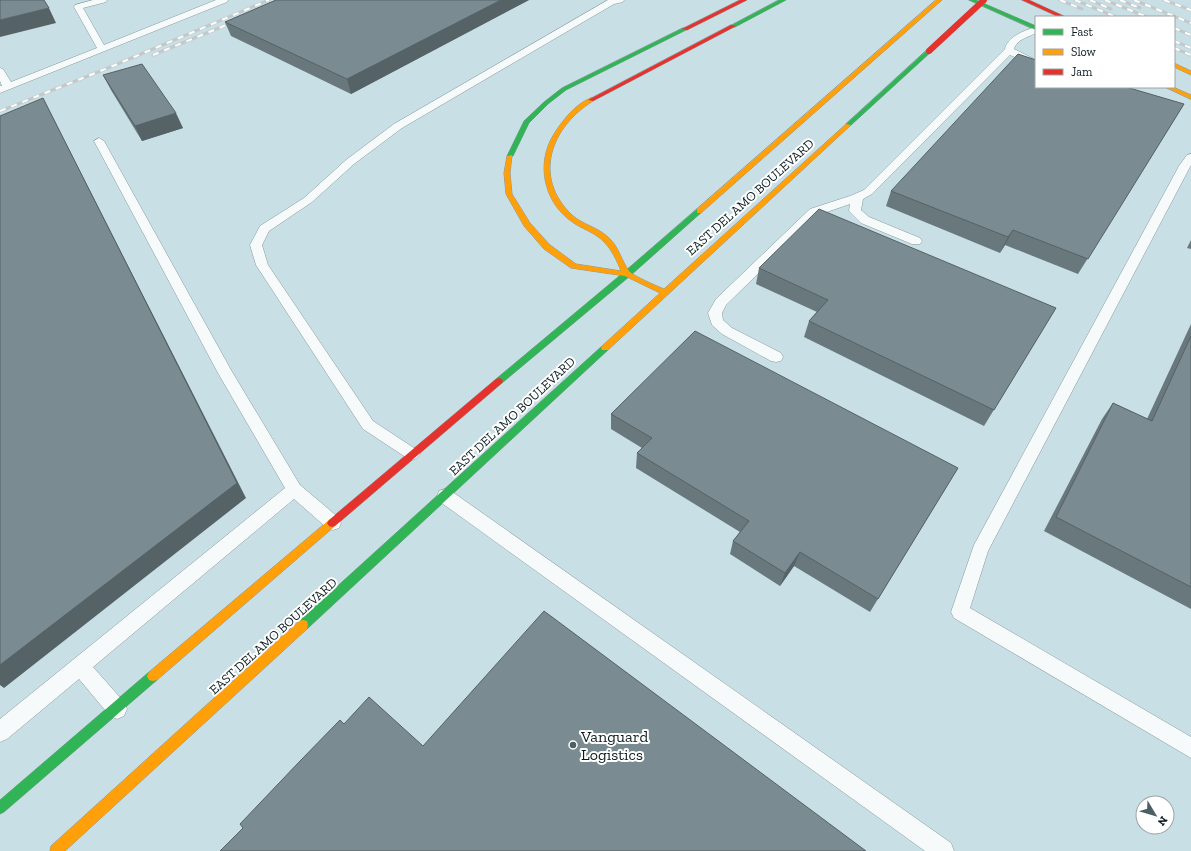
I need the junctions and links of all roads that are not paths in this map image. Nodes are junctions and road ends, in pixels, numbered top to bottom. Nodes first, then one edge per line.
1 (103, 0) edge
2 (224, 0) edge
3 (620, 0) edge
4 (744, 0) edge
5 (783, 0) edge
6 (939, 0) edge
7 (972, 0) edge
8 (984, 0) edge
9 (1025, 0) edge
10 (1061, 16) edge
11 (1035, 29) edge
12 (1035, 30) edge
13 (102, 49) junction
14 (1009, 50) junction
15 (1035, 64) edge
16 (1175, 66) edge
17 (0, 71) edge
18 (1191, 73) edge
19 (1170, 88) edge
20 (4, 89) edge
21 (1191, 97) edge
22 (100, 141) dead end
23 (1189, 163) edge
24 (857, 199) junction
25 (916, 240) dead end
26 (628, 274) junction
27 (665, 293) junction
28 (776, 357) dead end
29 (412, 454) junction
30 (294, 490) junction
31 (445, 496) junction
32 (333, 523) junction
33 (80, 666) junction
34 (116, 709) junction
35 (0, 732) edge
36 (1191, 748) edge
37 (0, 808) edge
38 (56, 851) edge
39 (943, 851) edge

1 - 13 lane
2 - 13 lane
3 - 29 lane
4 - 26 main road
5 - 26 main road
6 - 26 main road, EAST DEL AMO BOULEVARD
7 - 11 main road
8 - 27 main road, EAST DEL AMO BOULEVARD, bridge
9 - 10 main road
12 - 14 lane
13 - 20 lane
14 - 15 lane
14 - 24 lane
16 - 18 main road
17 - 20 lane
19 - 21 main road
22 - 30 lane
23 - 36 lane
24 - 25 lane
24 - 28 lane
26 - 27 main road
26 - 29 main road, EAST DEL AMO BOULEVARD
27 - 31 main road, EAST DEL AMO BOULEVARD
29 - 32 main road, EAST DEL AMO BOULEVARD
30 - 32 lane
30 - 33 lane
31 - 38 main road, EAST DEL AMO BOULEVARD
31 - 39 lane
32 - 34 main road, EAST DEL AMO BOULEVARD
33 - 34 lane
33 - 35 lane
34 - 37 main road, EAST DEL AMO BOULEVARD

